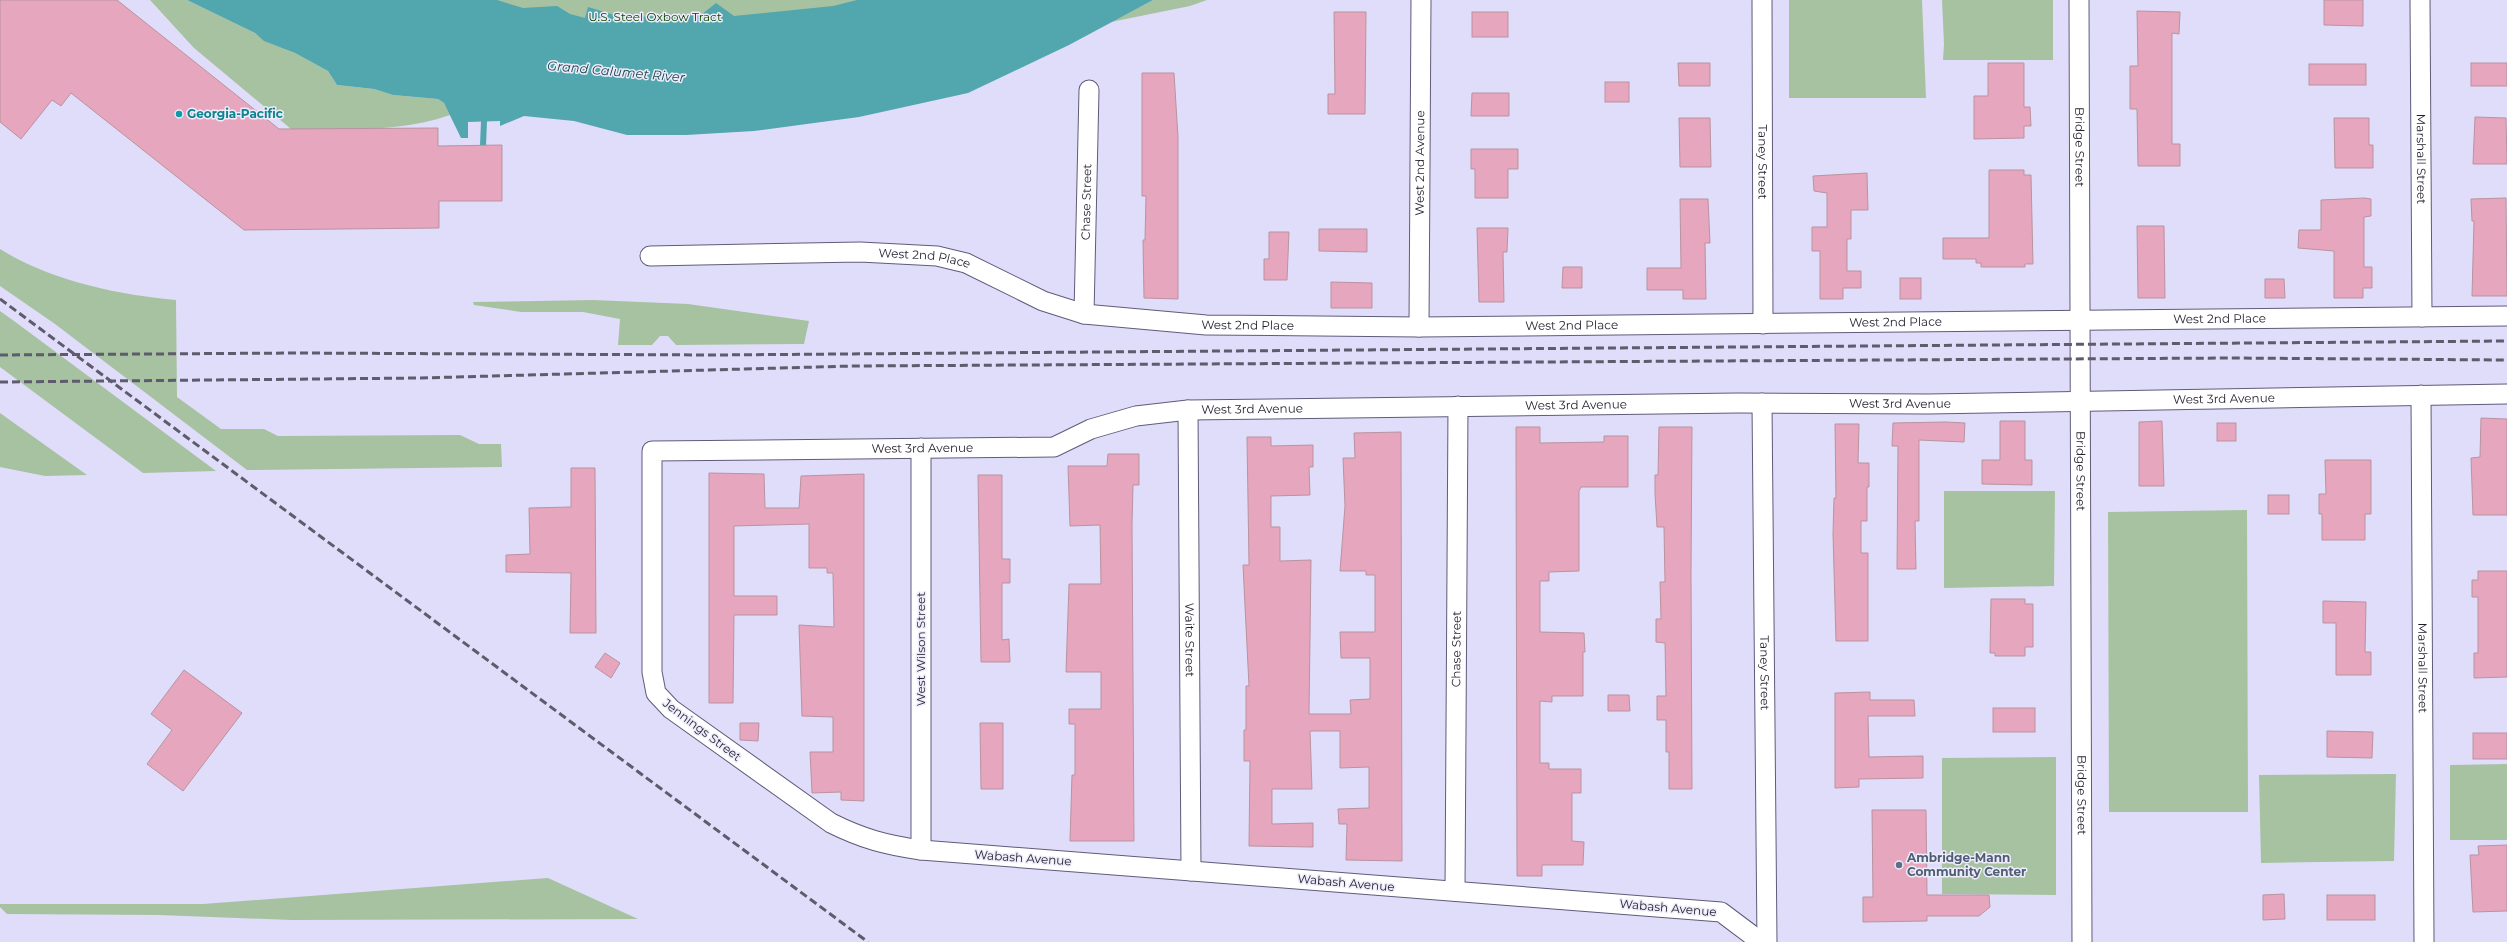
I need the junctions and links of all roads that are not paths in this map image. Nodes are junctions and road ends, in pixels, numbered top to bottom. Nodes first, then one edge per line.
1 (1421, 0) edge
2 (1762, 0) edge
3 (2079, 0) edge
4 (2420, 0) edge
5 (1089, 90) dead end
6 (650, 256) dead end
7 (1084, 314) junction
8 (2507, 316) edge
9 (2422, 317) junction
10 (2080, 321) junction
11 (1763, 324) junction
12 (1419, 327) junction
13 (2421, 394) junction
14 (2507, 394) edge
15 (2080, 400) junction
16 (1762, 403) junction
17 (1458, 406) junction
18 (1188, 410) junction
19 (921, 448) junction
20 (652, 451) joint
21 (920, 850) junction
22 (1191, 871) junction
23 (1455, 891) junction
24 (1761, 942) edge
25 (1767, 942) edge
26 (2082, 942) edge
27 (2424, 942) edge

1 - 12 street, West 2nd Avenue
2 - 11 street, Taney Street
3 - 10 street, Bridge Street
4 - 9 street, Marshall Street
5 - 7 street, Chase Street
6 - 7 street, West 2nd Place
7 - 12 street, West 2nd Place
8 - 9 street, West 2nd Place
9 - 10 street, West 2nd Place
10 - 11 street, West 2nd Place
10 - 15 street, Bridge Street
11 - 12 street, West 2nd Place
13 - 14 street, West 3rd Avenue
13 - 15 street, West 3rd Avenue
13 - 27 street, Marshall Street
15 - 16 street, West 3rd Avenue
15 - 26 street, Bridge Street
16 - 17 street, West 3rd Avenue
16 - 25 street, Taney Street
17 - 18 street, West 3rd Avenue
17 - 23 street, Chase Street
18 - 19 street, West 3rd Avenue
18 - 22 street, Waite Street
19 - 20 street, West 3rd Avenue
19 - 21 street, West Wilson Street
20 - 21 street, Jennings Street
21 - 22 street, Wabash Avenue
22 - 23 street, Wabash Avenue
23 - 24 street, Wabash Avenue

